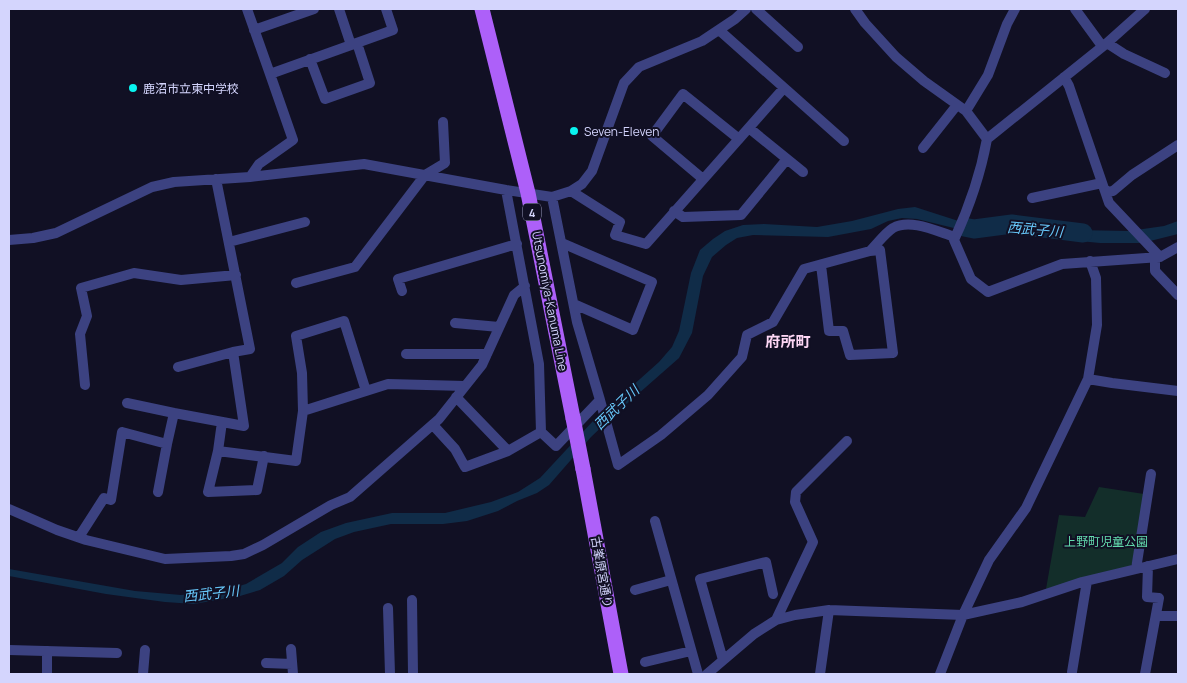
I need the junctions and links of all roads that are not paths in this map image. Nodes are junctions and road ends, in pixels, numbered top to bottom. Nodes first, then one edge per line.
1 (247, 9) edge
2 (314, 9) edge
3 (339, 9) edge
4 (386, 9) edge
5 (482, 9) edge
6 (746, 9) edge
7 (756, 9) edge
8 (855, 9) edge
9 (1016, 9) edge
10 (1075, 9) edge
11 (1145, 9) edge
12 (254, 30) junction
13 (719, 30) junction
14 (354, 44) junction
15 (1104, 45) junction
16 (798, 46) dead end
17 (310, 59) junction
18 (1165, 73) dead end
19 (270, 74) junction
20 (1064, 77) junction
21 (784, 88) junction
22 (957, 105) junction
23 (966, 112) junction
24 (444, 122) dead end
25 (749, 128) junction
26 (739, 139) junction
27 (987, 139) junction
28 (844, 141) dead end
29 (1178, 145) edge
30 (923, 148) dead end
31 (787, 159) junction
32 (803, 172) dead end
33 (425, 175) junction
34 (250, 177) junction
35 (216, 179) junction
36 (703, 179) junction
37 (1104, 188) junction
38 (506, 190) junction
39 (571, 191) junction
40 (528, 193) junction
41 (552, 197) junction
42 (1032, 198) dead end
43 (674, 212) junction
44 (305, 222) dead end
45 (956, 237) junction
46 (9, 240) edge
47 (229, 242) junction
48 (562, 243) junction
49 (516, 244) junction
50 (1178, 247) edge
51 (870, 250) junction
52 (1158, 257) junction
53 (1090, 261) junction
54 (821, 264) junction
55 (236, 275) junction
56 (296, 283) dead end
57 (525, 286) junction
58 (402, 290) dead end
59 (1178, 295) edge
60 (574, 304) junction
61 (455, 323) dead end
62 (500, 327) junction
63 (233, 352) junction
64 (406, 354) dead end
65 (487, 354) junction
66 (178, 367) dead end
67 (1088, 379) junction
68 (86, 385) dead end
69 (465, 386) junction
70 (366, 391) junction
71 (1178, 391) edge
72 (456, 397) junction
73 (600, 400) junction
74 (128, 403) dead end
75 (303, 410) junction
76 (174, 413) junction
77 (222, 422) junction
78 (433, 424) junction
79 (540, 432) junction
80 (847, 441) dead end
81 (167, 444) junction
82 (218, 451) junction
83 (508, 451) junction
84 (264, 456) junction
85 (583, 469) joint
86 (1151, 474) dead end
87 (158, 492) dead end
88 (9, 509) edge
89 (654, 521) dead end
90 (79, 537) junction
91 (1178, 559) edge
92 (1148, 566) junction
93 (1136, 569) junction
94 (671, 580) junction
95 (1087, 581) junction
96 (635, 590) dead end
97 (772, 594) dead end
98 (412, 600) dead end
99 (388, 608) dead end
100 (829, 610) junction
101 (963, 615) junction
102 (1156, 616) junction
103 (1178, 616) edge
104 (776, 620) junction
105 (291, 649) dead end
106 (9, 650) edge
107 (145, 650) dead end
108 (47, 651) junction
109 (691, 651) junction
110 (118, 653) dead end
111 (723, 660) junction
112 (646, 662) dead end
113 (266, 663) dead end
114 (292, 669) edge
115 (1072, 672) dead end
116 (941, 673) edge
117 (47, 674) edge
118 (143, 674) edge
119 (390, 674) edge
120 (414, 674) edge
121 (621, 674) edge
122 (698, 674) edge
123 (707, 674) edge
124 (820, 674) edge
125 (1146, 674) edge

1 - 12 street
2 - 12 street
3 - 14 street
4 - 14 street
5 - 40 main road, Utsunomiya-Kanuma Line / 4
6 - 13 street
7 - 16 street
8 - 22 street
9 - 23 street
10 - 15 street
11 - 15 street
12 - 19 street
13 - 21 street
13 - 39 street
14 - 17 street
14 - 17 street
15 - 18 street
15 - 20 street
17 - 19 street
19 - 34 street
20 - 27 street
20 - 37 street
21 - 25 street
21 - 28 street
22 - 23 street
22 - 30 street
23 - 27 street
24 - 33 street
25 - 26 street
25 - 31 street
26 - 36 street
26 - 36 street
27 - 45 street
29 - 37 street
31 - 32 street
31 - 43 street
33 - 34 street
33 - 38 street
33 - 56 street
34 - 35 street
35 - 46 street
35 - 47 street
36 - 43 street
37 - 42 street
37 - 52 street
38 - 40 street
38 - 49 street
39 - 41 street
39 - 43 street
40 - 41 street
40 - 85 main road, Utsunomiya-Kanuma Line / 4, bridge
41 - 48 street
44 - 47 street
45 - 51 street
45 - 53 street
47 - 55 street
48 - 60 street
48 - 60 street
49 - 57 street
49 - 58 street
50 - 52 street
51 - 54 street
51 - 54 street
52 - 53 street
52 - 59 street
53 - 67 street
54 - 73 street
55 - 63 street
55 - 68 street
57 - 62 street
57 - 79 street
60 - 73 street
61 - 62 street
62 - 65 street
63 - 66 street
63 - 77 street
64 - 65 street
65 - 69 street
67 - 71 street
67 - 101 street
69 - 70 street
69 - 72 street
70 - 75 street
70 - 75 street
72 - 78 street
72 - 83 street
73 - 79 street
74 - 76 street
75 - 84 street
76 - 77 street
76 - 81 street
77 - 82 street
78 - 83 street
78 - 90 street
79 - 83 street
80 - 104 street
81 - 87 street
81 - 90 street
82 - 84 street
82 - 84 street
85 - 121 main road, 古峯原宮通り / 4
86 - 93 street
88 - 90 street
89 - 94 street
91 - 92 street
92 - 93 street
92 - 102 street
93 - 95 street
94 - 96 street
94 - 109 street
95 - 101 street
95 - 115 street
97 - 111 street
98 - 120 street
99 - 119 street
100 - 101 street
100 - 104 street
100 - 124 street
101 - 116 street
102 - 103 street
102 - 125 street
104 - 111 street
105 - 114 street
106 - 108 street
107 - 118 street
108 - 110 street
108 - 117 street
109 - 112 street
109 - 122 street
111 - 123 street
113 - 114 street

